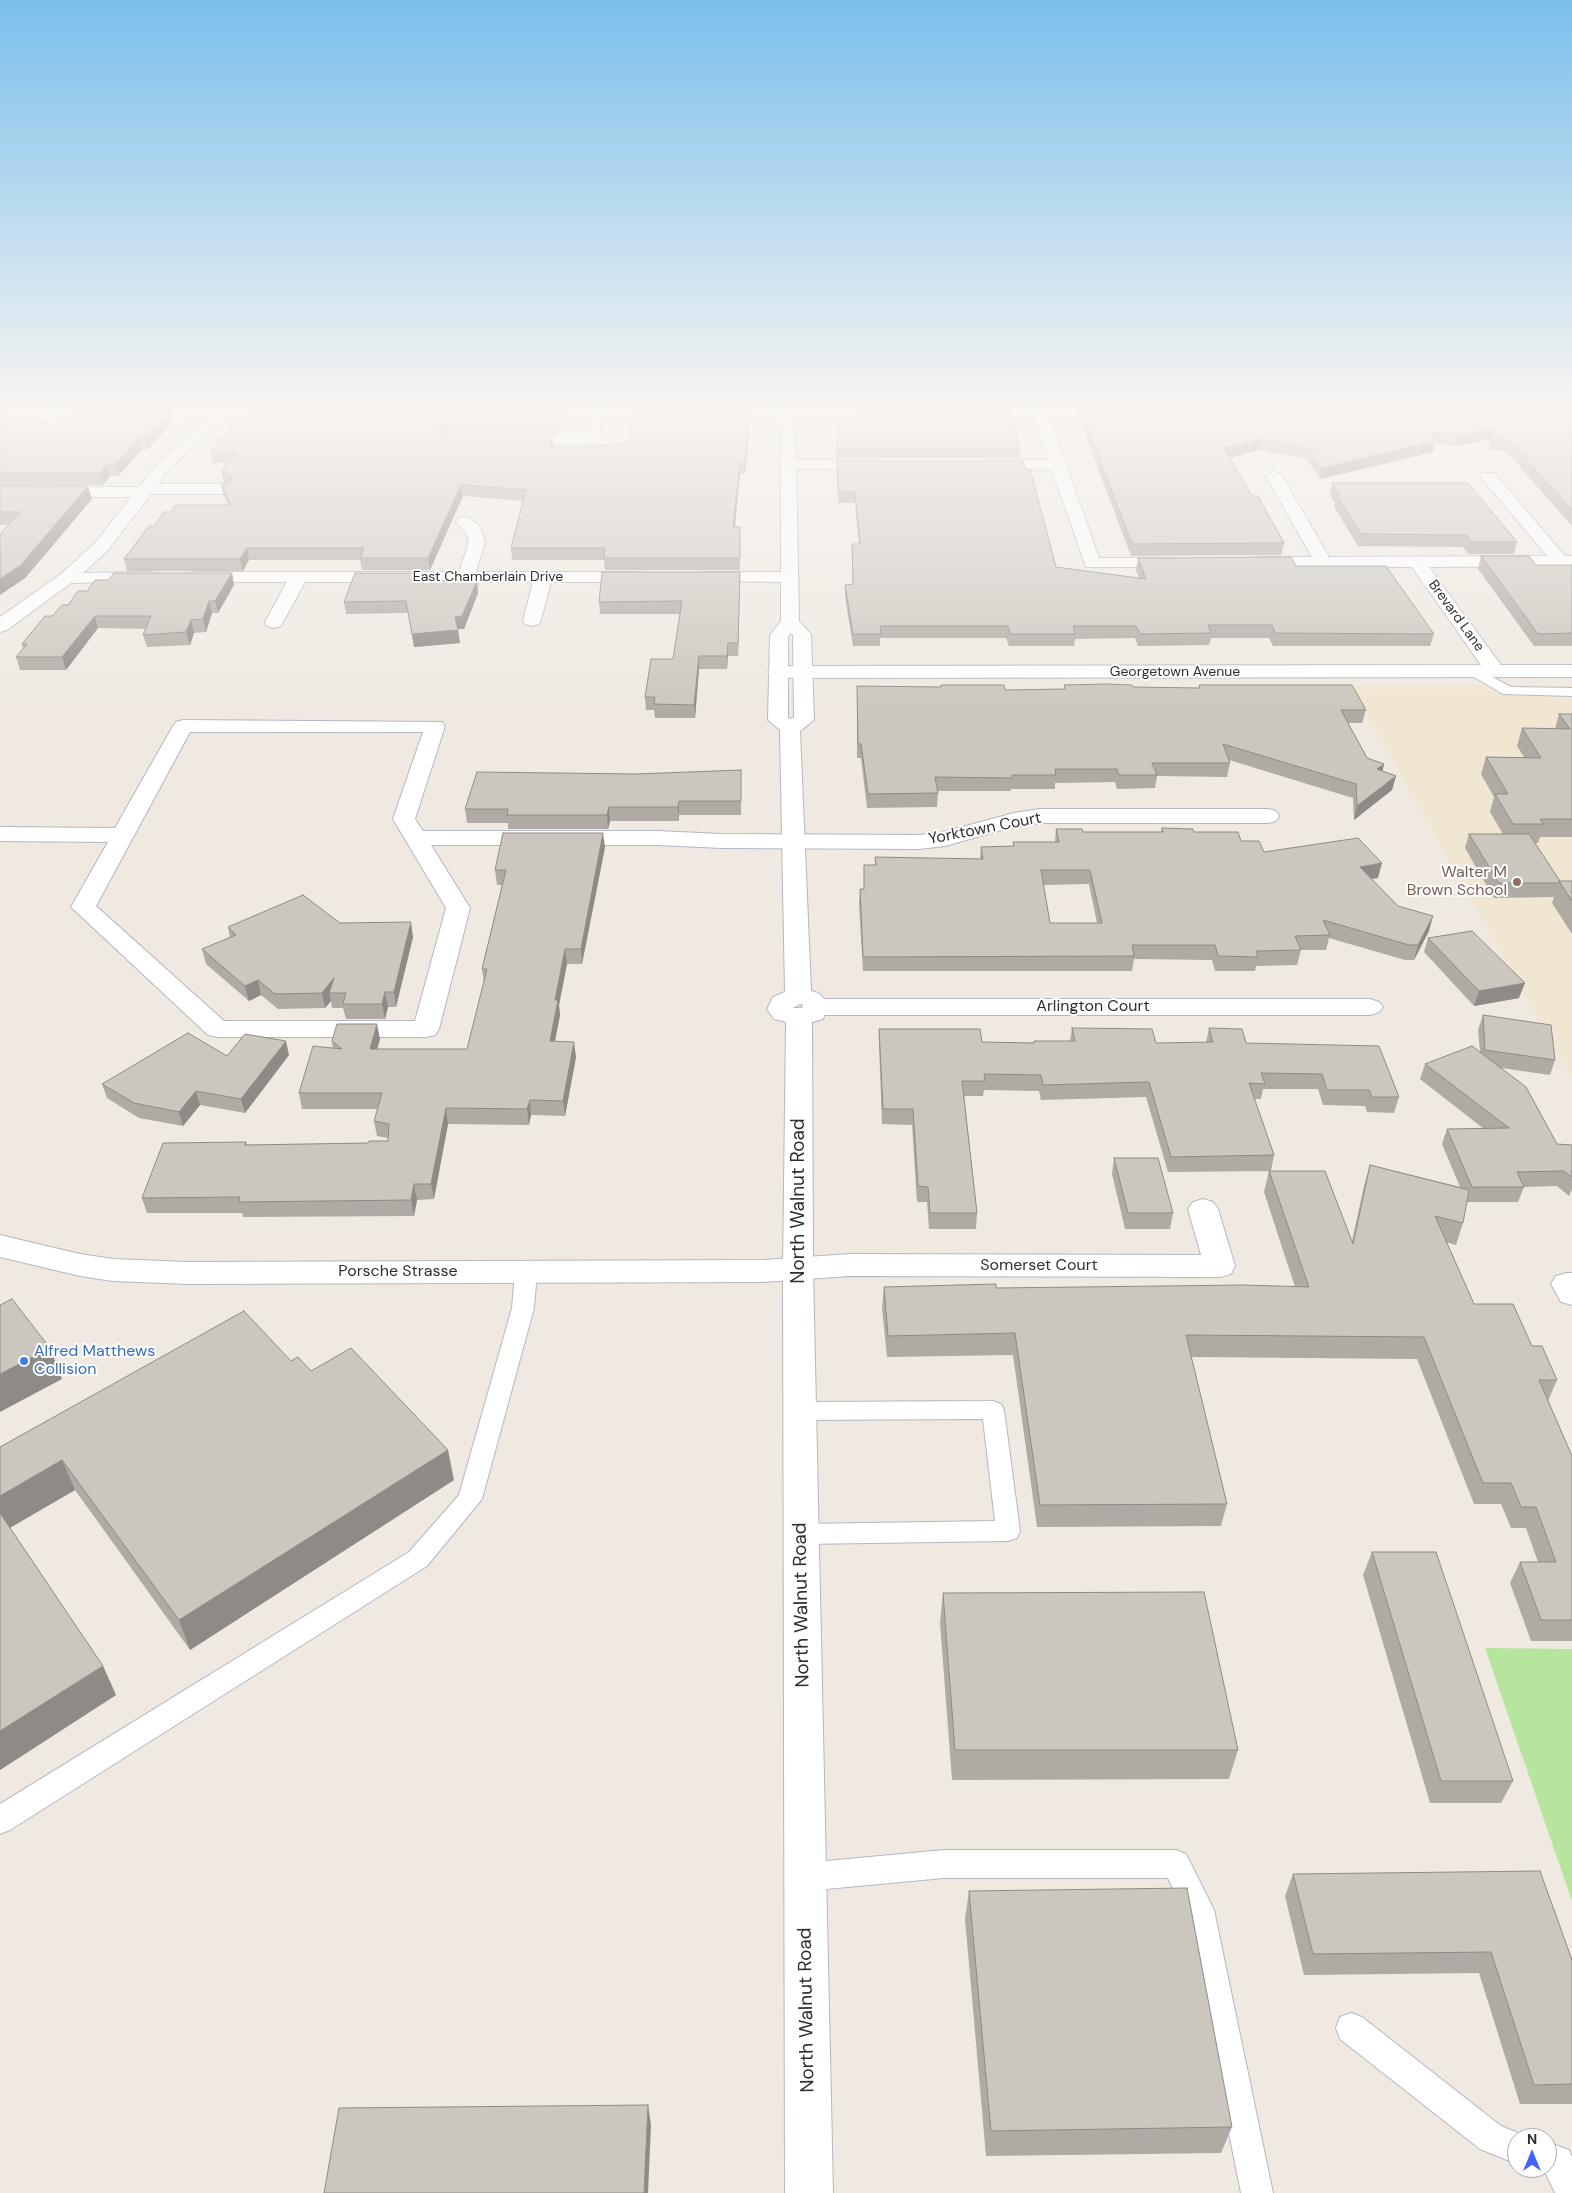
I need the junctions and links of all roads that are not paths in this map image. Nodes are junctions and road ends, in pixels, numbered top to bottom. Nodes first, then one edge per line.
1 (130, 510) edge
2 (789, 510) edge
3 (1074, 510) edge
4 (1294, 510) edge
5 (1520, 510) edge
6 (464, 522) dead end
7 (1566, 561) edge
8 (1237, 562) edge
9 (1324, 562) junction
10 (1416, 562) junction
11 (1189, 563) edge
12 (164, 577) edge
13 (183, 577) edge
14 (299, 577) junction
15 (466, 577) junction
16 (543, 577) junction
17 (652, 577) edge
18 (691, 577) edge
19 (790, 577) junction
20 (67, 578) junction
21 (532, 620) dead end
22 (3, 622) edge
23 (274, 622) dead end
24 (790, 622) junction
25 (1495, 671) junction
26 (1572, 671) edge
27 (778, 672) junction
28 (803, 672) junction
29 (1474, 672) junction
30 (1572, 692) edge
31 (790, 728) junction
32 (1268, 816) dead end
33 (0, 834) edge
34 (123, 834) junction
35 (416, 838) junction
36 (792, 841) junction
37 (1370, 1006) dead end
38 (804, 1007) junction
39 (1203, 1209) dead end
40 (0, 1246) edge
41 (798, 1269) junction
42 (526, 1272) junction
43 (800, 1410) junction
44 (802, 1534) junction
45 (0, 1820) edge
46 (805, 1877) junction
47 (1351, 2028) dead end
48 (1507, 2144) edge
49 (1557, 2162) edge
50 (1572, 2191) edge
51 (809, 2193) edge
52 (1258, 2193) edge

1 - 20 street
2 - 19 street
3 - 11 street
4 - 9 street
5 - 7 street
6 - 15 street
7 - 10 street
8 - 9 street
9 - 10 street
10 - 25 street, Brevard Lane
12 - 20 street
13 - 14 street, East Chamberlain Drive
14 - 15 street, East Chamberlain Drive
14 - 23 street
15 - 16 street, East Chamberlain Drive
16 - 17 street, East Chamberlain Drive
16 - 21 street
18 - 19 street
19 - 24 street
20 - 22 street
24 - 27 street
24 - 28 street
25 - 26 street, Georgetown Avenue
25 - 29 street, Georgetown Avenue
27 - 28 street, Georgetown Avenue
27 - 31 street
28 - 29 street, Georgetown Avenue
28 - 31 street
29 - 30 lane
31 - 36 street, North Walnut Road
32 - 36 street, Yorktown Court
33 - 34 street
34 - 35 street
34 - 35 street
35 - 36 street, Yorktown Court
36 - 38 street, North Walnut Road
37 - 38 street, Arlington Court
38 - 41 street, North Walnut Road
39 - 41 street, Somerset Court
40 - 42 street, Porsche Strasse
41 - 42 street, Porsche Strasse
41 - 43 street, North Walnut Road
42 - 45 lane
43 - 44 street, North Walnut Road
43 - 44 lane
44 - 46 street, North Walnut Road
46 - 51 street, North Walnut Road
46 - 52 lane
47 - 48 lane
49 - 50 lane

